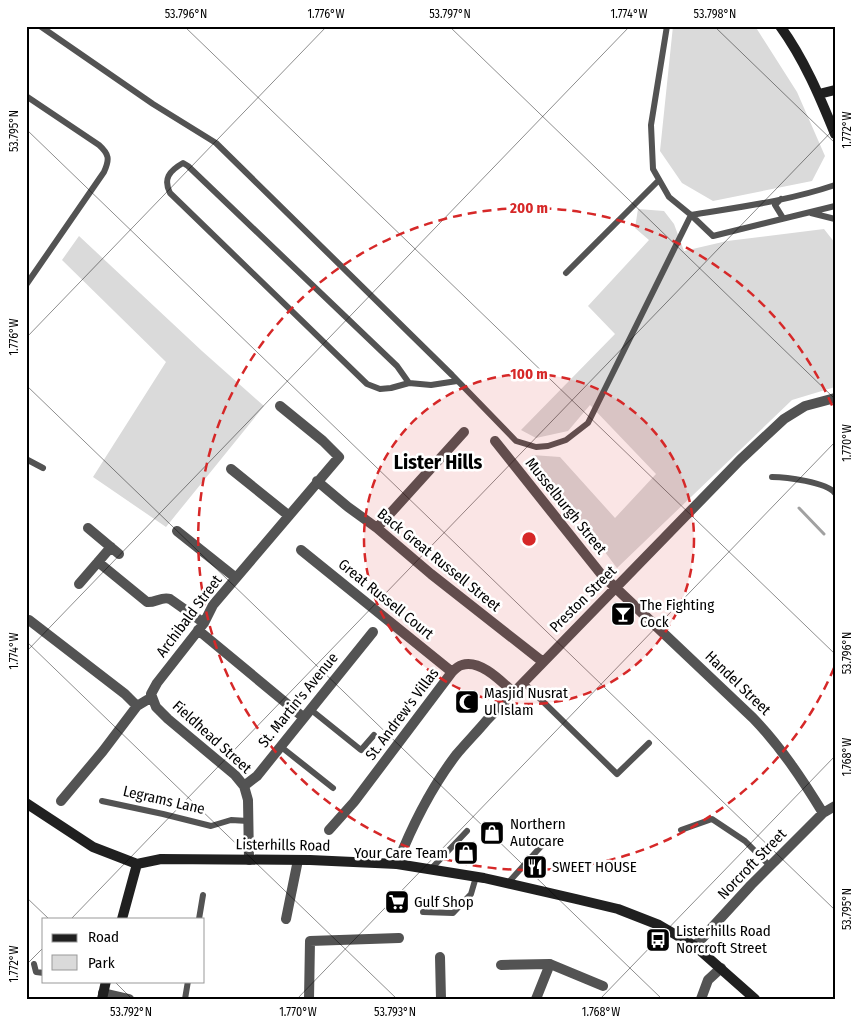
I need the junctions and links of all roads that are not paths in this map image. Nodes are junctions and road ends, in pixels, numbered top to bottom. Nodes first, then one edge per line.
1 (40, 26) edge
2 (667, 26) edge
3 (780, 26) edge
4 (835, 90) edge
5 (819, 94) junction
6 (26, 96) edge
7 (835, 134) edge
8 (659, 180) junction
9 (835, 185) edge
10 (780, 199) junction
11 (835, 206) edge
12 (810, 212) junction
13 (691, 215) junction
14 (783, 218) junction
15 (835, 219) edge
16 (566, 273) dead end
17 (26, 285) edge
18 (457, 381) junction
19 (408, 383) junction
20 (835, 398) edge
21 (280, 406) dead end
22 (464, 432) dead end
23 (495, 441) dead end
24 (26, 459) edge
25 (43, 468) dead end
26 (231, 469) dead end
27 (772, 477) dead end
28 (317, 481) junction
29 (835, 493) edge
30 (288, 515) junction
31 (88, 528) dead end
32 (376, 528) junction
33 (177, 531) dead end
34 (111, 547) junction
35 (301, 550) dead end
36 (119, 554) dead end
37 (98, 562) junction
38 (236, 578) junction
39 (79, 584) dead end
40 (615, 589) junction
41 (30, 620) dead end
42 (379, 624) junction
43 (201, 627) junction
44 (543, 662) junction
45 (452, 672) junction
46 (523, 682) junction
47 (513, 692) junction
48 (152, 700) junction
49 (137, 706) junction
50 (307, 713) junction
51 (374, 735) dead end
52 (649, 742) dead end
53 (280, 746) junction
54 (244, 786) junction
55 (333, 788) dead end
56 (61, 801) dead end
57 (102, 801) dead end
58 (26, 802) edge
59 (835, 806) edge
60 (823, 813) junction
61 (248, 821) junction
62 (329, 830) dead end
63 (681, 830) dead end
64 (467, 831) dead end
65 (545, 842) dead end
66 (249, 860) junction
67 (298, 860) junction
68 (137, 864) junction
69 (397, 864) junction
70 (770, 866) junction
71 (430, 870) junction
72 (476, 877) junction
73 (507, 884) junction
74 (203, 895) dead end
75 (423, 912) dead end
76 (122, 918) edge
77 (199, 918) edge
78 (286, 919) dead end
79 (399, 938) dead end
80 (695, 946) junction
81 (440, 957) dead end
82 (34, 964) dead end
83 (550, 964) junction
84 (501, 965) dead end
85 (721, 968) junction
86 (42, 973) edge
87 (106, 982) edge
88 (188, 982) edge
89 (603, 986) dead end
90 (102, 996) edge
91 (129, 999) edge
92 (185, 999) edge
93 (309, 999) edge
94 (441, 999) edge
95 (536, 999) edge
96 (701, 999) edge
97 (755, 999) edge

1 - 18 lane
2 - 8 lane
3 - 5 street
4 - 5 street
5 - 7 street
6 - 17 lane
8 - 13 lane
8 - 16 lane
9 - 10 lane
10 - 13 lane
10 - 14 lane
11 - 12 lane
12 - 14 lane
12 - 15 lane
13 - 14 lane
13 - 18 lane
18 - 19 lane
19 - 19 lane
20 - 40 street, Preston Street
21 - 28 street, Archibald Street
22 - 32 street
23 - 40 street, Musselburgh Street
24 - 25 lane
26 - 30 street
27 - 29 lane
28 - 30 street, Archibald Street
28 - 32 street, Back Great Russell Street
30 - 38 street, Archibald Street
31 - 34 street
32 - 44 street, Back Great Russell Street
33 - 38 street
34 - 36 street
34 - 37 street
35 - 42 street, Great Russell Court
37 - 39 street
37 - 43 street
38 - 43 street, Archibald Street
40 - 44 street, Preston Street
40 - 60 street, Handel Street
41 - 49 street
42 - 45 street, Great Russell Court
42 - 50 street, St. Martin's Avenue
43 - 48 street, Archibald Street
43 - 50 street
44 - 46 street, Preston Street
45 - 47 street, St. Andrew's Villas
45 - 62 street, St. Andrew's Villas
46 - 47 street, Preston Street
46 - 52 lane
47 - 69 street, Preston Street
48 - 49 street
48 - 54 street, Fieldhead Street
49 - 56 street
50 - 51 lane
50 - 53 street, St. Martin's Avenue
53 - 54 street, St. Martin's Avenue
53 - 55 lane
54 - 61 street, Fieldhead Street
57 - 61 lane, Legrams Lane
58 - 68 street
59 - 60 street, Norcroft Street
60 - 70 street, Norcroft Street
61 - 66 street, Fieldhead Street
63 - 70 lane
64 - 71 lane
65 - 73 lane
66 - 67 street, Listerhills Road
66 - 68 street, Listerhills Road
67 - 69 street, Listerhills Road
67 - 78 street
68 - 76 street
69 - 71 street, Listerhills Road
70 - 80 street, Norcroft Street
71 - 72 street, Listerhills Road
72 - 73 street, Listerhills Road
72 - 75 lane
73 - 80 street, Listerhills Road
74 - 77 lane
79 - 93 street
80 - 85 street, Listerhills Road
81 - 94 street
82 - 86 lane
83 - 84 street
83 - 89 street
83 - 95 street
85 - 96 street
85 - 97 street, Listerhills Road
87 - 90 street
88 - 92 lane
90 - 91 street

